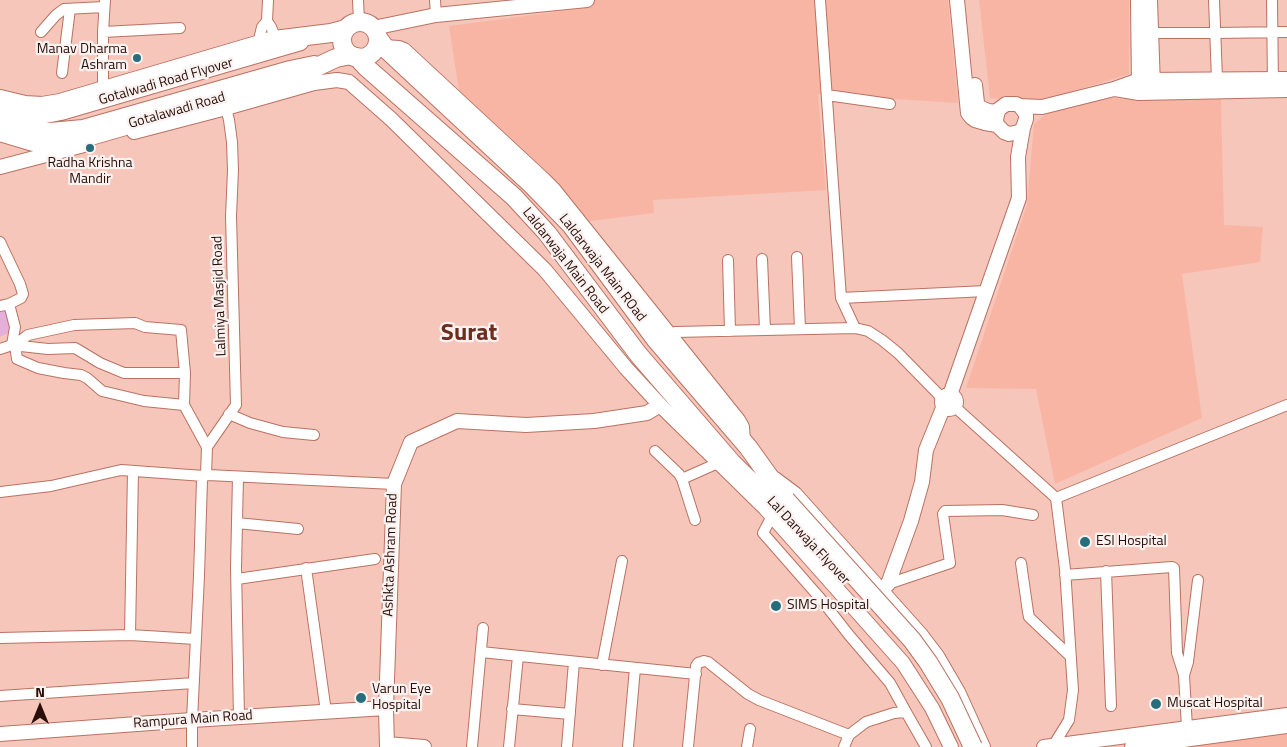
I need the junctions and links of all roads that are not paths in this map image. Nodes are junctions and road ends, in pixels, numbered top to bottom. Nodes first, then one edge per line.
1 (268, 0) edge
2 (358, 0) edge
3 (435, 0) edge
4 (581, 0) edge
5 (820, 0) edge
6 (957, 0) edge
7 (966, 0) edge
8 (1138, 0) edge
9 (1150, 0) edge
10 (1214, 0) edge
11 (1272, 0) edge
12 (104, 3) edge
13 (70, 9) junction
14 (436, 15) junction
15 (267, 21) junction
16 (180, 28) dead end
17 (41, 32) dead end
18 (103, 32) junction
19 (1273, 32) junction
20 (1287, 32) edge
21 (362, 33) junction
22 (1151, 33) junction
23 (1216, 33) junction
24 (283, 43) junction
25 (258, 44) junction
26 (348, 57) junction
27 (62, 73) dead end
28 (1217, 79) junction
29 (1278, 82) edge
30 (1146, 86) junction
31 (103, 89) junction
32 (1287, 90) edge
33 (827, 95) junction
34 (0, 99) edge
35 (890, 104) dead end
36 (226, 108) junction
37 (0, 109) edge
38 (1023, 118) junction
39 (0, 119) edge
40 (1001, 123) junction
41 (0, 132) edge
42 (1018, 157) junction
43 (0, 167) edge
44 (0, 242) edge
45 (796, 256) dead end
46 (762, 259) dead end
47 (728, 260) dead end
48 (986, 291) junction
49 (842, 298) junction
50 (5, 305) edge
51 (855, 328) junction
52 (800, 329) junction
53 (765, 330) junction
54 (730, 331) junction
55 (663, 337) junction
56 (13, 345) junction
57 (0, 349) edge
58 (638, 354) junction
59 (626, 368) junction
60 (185, 373) junction
61 (948, 402) junction
62 (1287, 404) edge
63 (184, 405) junction
64 (660, 405) junction
65 (229, 414) junction
66 (314, 435) dead end
67 (207, 447) junction
68 (655, 451) dead end
69 (725, 465) junction
70 (133, 471) junction
71 (766, 473) junction
72 (205, 476) junction
73 (238, 477) junction
74 (682, 479) junction
75 (394, 484) junction
76 (0, 492) edge
77 (1056, 498) junction
78 (781, 511) junction
79 (1033, 515) dead end
80 (695, 520) dead end
81 (237, 522) junction
82 (298, 528) dead end
83 (375, 560) dead end
84 (622, 561) dead end
85 (1021, 563) dead end
86 (306, 568) junction
87 (1106, 571) junction
88 (1065, 575) junction
89 (237, 579) junction
90 (1198, 580) dead end
91 (885, 587) junction
92 (483, 628) dead end
93 (130, 635) junction
94 (0, 638) edge
95 (196, 639) junction
96 (931, 648) junction
97 (481, 652) junction
98 (518, 656) junction
99 (1071, 657) junction
100 (574, 662) junction
101 (602, 664) junction
102 (635, 668) junction
103 (907, 668) junction
104 (944, 669) junction
105 (696, 674) junction
106 (1184, 675) junction
107 (916, 681) junction
108 (194, 683) junction
109 (0, 696) edge
110 (1111, 706) dead end
111 (386, 708) junction
112 (512, 709) junction
113 (326, 712) junction
114 (906, 712) junction
115 (570, 714) junction
116 (1287, 715) edge
117 (239, 717) junction
118 (192, 720) junction
119 (1287, 726) edge
120 (750, 728) dead end
121 (0, 734) edge
122 (850, 735) junction
123 (1187, 738) edge
124 (387, 746) edge
125 (1048, 746) edge
126 (192, 747) edge
127 (424, 747) edge
128 (472, 747) edge
129 (509, 747) edge
130 (567, 747) edge
131 (628, 747) edge
132 (688, 747) edge
133 (747, 747) edge
134 (844, 747) edge
135 (926, 747) edge
136 (951, 747) edge
137 (962, 747) edge
138 (973, 747) edge
139 (983, 747) edge
140 (1138, 747) edge

1 - 15 street
2 - 21 street
3 - 14 street
4 - 14 street
5 - 33 street
6 - 40 street
7 - 40 street
8 - 30 street
9 - 22 street
10 - 23 street
11 - 19 street
12 - 13 street
12 - 18 street
13 - 17 street
13 - 27 street
14 - 21 street
15 - 24 street
15 - 25 street
16 - 18 street
18 - 31 street
19 - 20 street
19 - 23 street
19 - 29 street
21 - 24 highway
21 - 26 highway
21 - 26 highway, Gotalawadi Road
21 - 55 highway, Laldarwaja Main ROad
22 - 23 street
22 - 30 street
23 - 28 street
24 - 25 highway
24 - 37 street, Gotalwadi Road Flyover
25 - 31 highway
26 - 39 street, Gotalwadi Road Flyover
26 - 41 highway, Gotalawadi Road
26 - 58 highway, Laldarwaja Main Road
28 - 29 street
28 - 30 street
29 - 30 street
29 - 32 street
30 - 38 street
31 - 34 highway
33 - 35 street
33 - 49 street
36 - 43 street
36 - 59 street
36 - 65 street, Lalmiya Masjid Road
38 - 40 street
38 - 40 street
38 - 42 street
40 - 42 street
42 - 48 street
44 - 50 street
45 - 52 street
46 - 53 street
47 - 54 street
48 - 49 street
48 - 61 street
49 - 51 street
50 - 56 street
51 - 52 street
51 - 61 street
52 - 53 street
53 - 54 street
54 - 55 street
55 - 71 highway, Laldarwaja Main ROad
56 - 57 street
56 - 60 street
56 - 60 street
56 - 63 street
58 - 59 street
58 - 69 highway, Laldarwaja Main Road
59 - 64 street
60 - 63 street
61 - 77 street
61 - 91 street
62 - 77 street
63 - 67 street
64 - 69 street
64 - 75 street, Ashkta Ashram Road
65 - 66 street
65 - 67 street, Lalmiya Masjid Road
67 - 72 street
68 - 74 street
69 - 74 street
69 - 78 highway, Lal Darwaja Flyover
70 - 72 street
70 - 76 street
70 - 93 street
71 - 78 highway, Lal Darwaja Flyover
71 - 91 street
72 - 73 street
72 - 95 street
73 - 75 street
73 - 81 street
74 - 80 street
75 - 111 street, Ashkta Ashram Road
77 - 88 street
78 - 103 street
78 - 114 street
78 - 137 highway, Lal Darwaja Flyover
78 - 138 highway, Lal Darwaja Flyover, bridge
79 - 91 street
81 - 82 street
81 - 89 street
83 - 86 street
84 - 101 street
85 - 99 street
86 - 89 street
86 - 113 street
87 - 88 street
87 - 106 street
87 - 110 street
88 - 99 street
89 - 117 street
90 - 106 street
91 - 96 street
92 - 97 street
93 - 94 street
93 - 95 street
95 - 108 street
96 - 103 street
96 - 104 street
97 - 98 street
97 - 128 street
98 - 100 street
98 - 112 street
99 - 125 street
100 - 101 street
100 - 115 street
101 - 102 street
102 - 105 street
102 - 131 street
103 - 107 street
104 - 107 street
104 - 139 street
105 - 122 street
105 - 132 street
106 - 123 street
107 - 136 street
108 - 109 street
108 - 118 street
111 - 113 street, Rampura Main Road
111 - 124 street, Ashkta Ashram Road
112 - 115 street
112 - 129 street
113 - 117 street, Rampura Main Road
114 - 122 street
114 - 135 street
115 - 130 street
116 - 123 street
117 - 118 street, Rampura Main Road
118 - 121 street, Rampura Main Road
118 - 126 street
119 - 123 street
120 - 133 street
122 - 134 street
123 - 125 street
123 - 140 street
124 - 127 street

